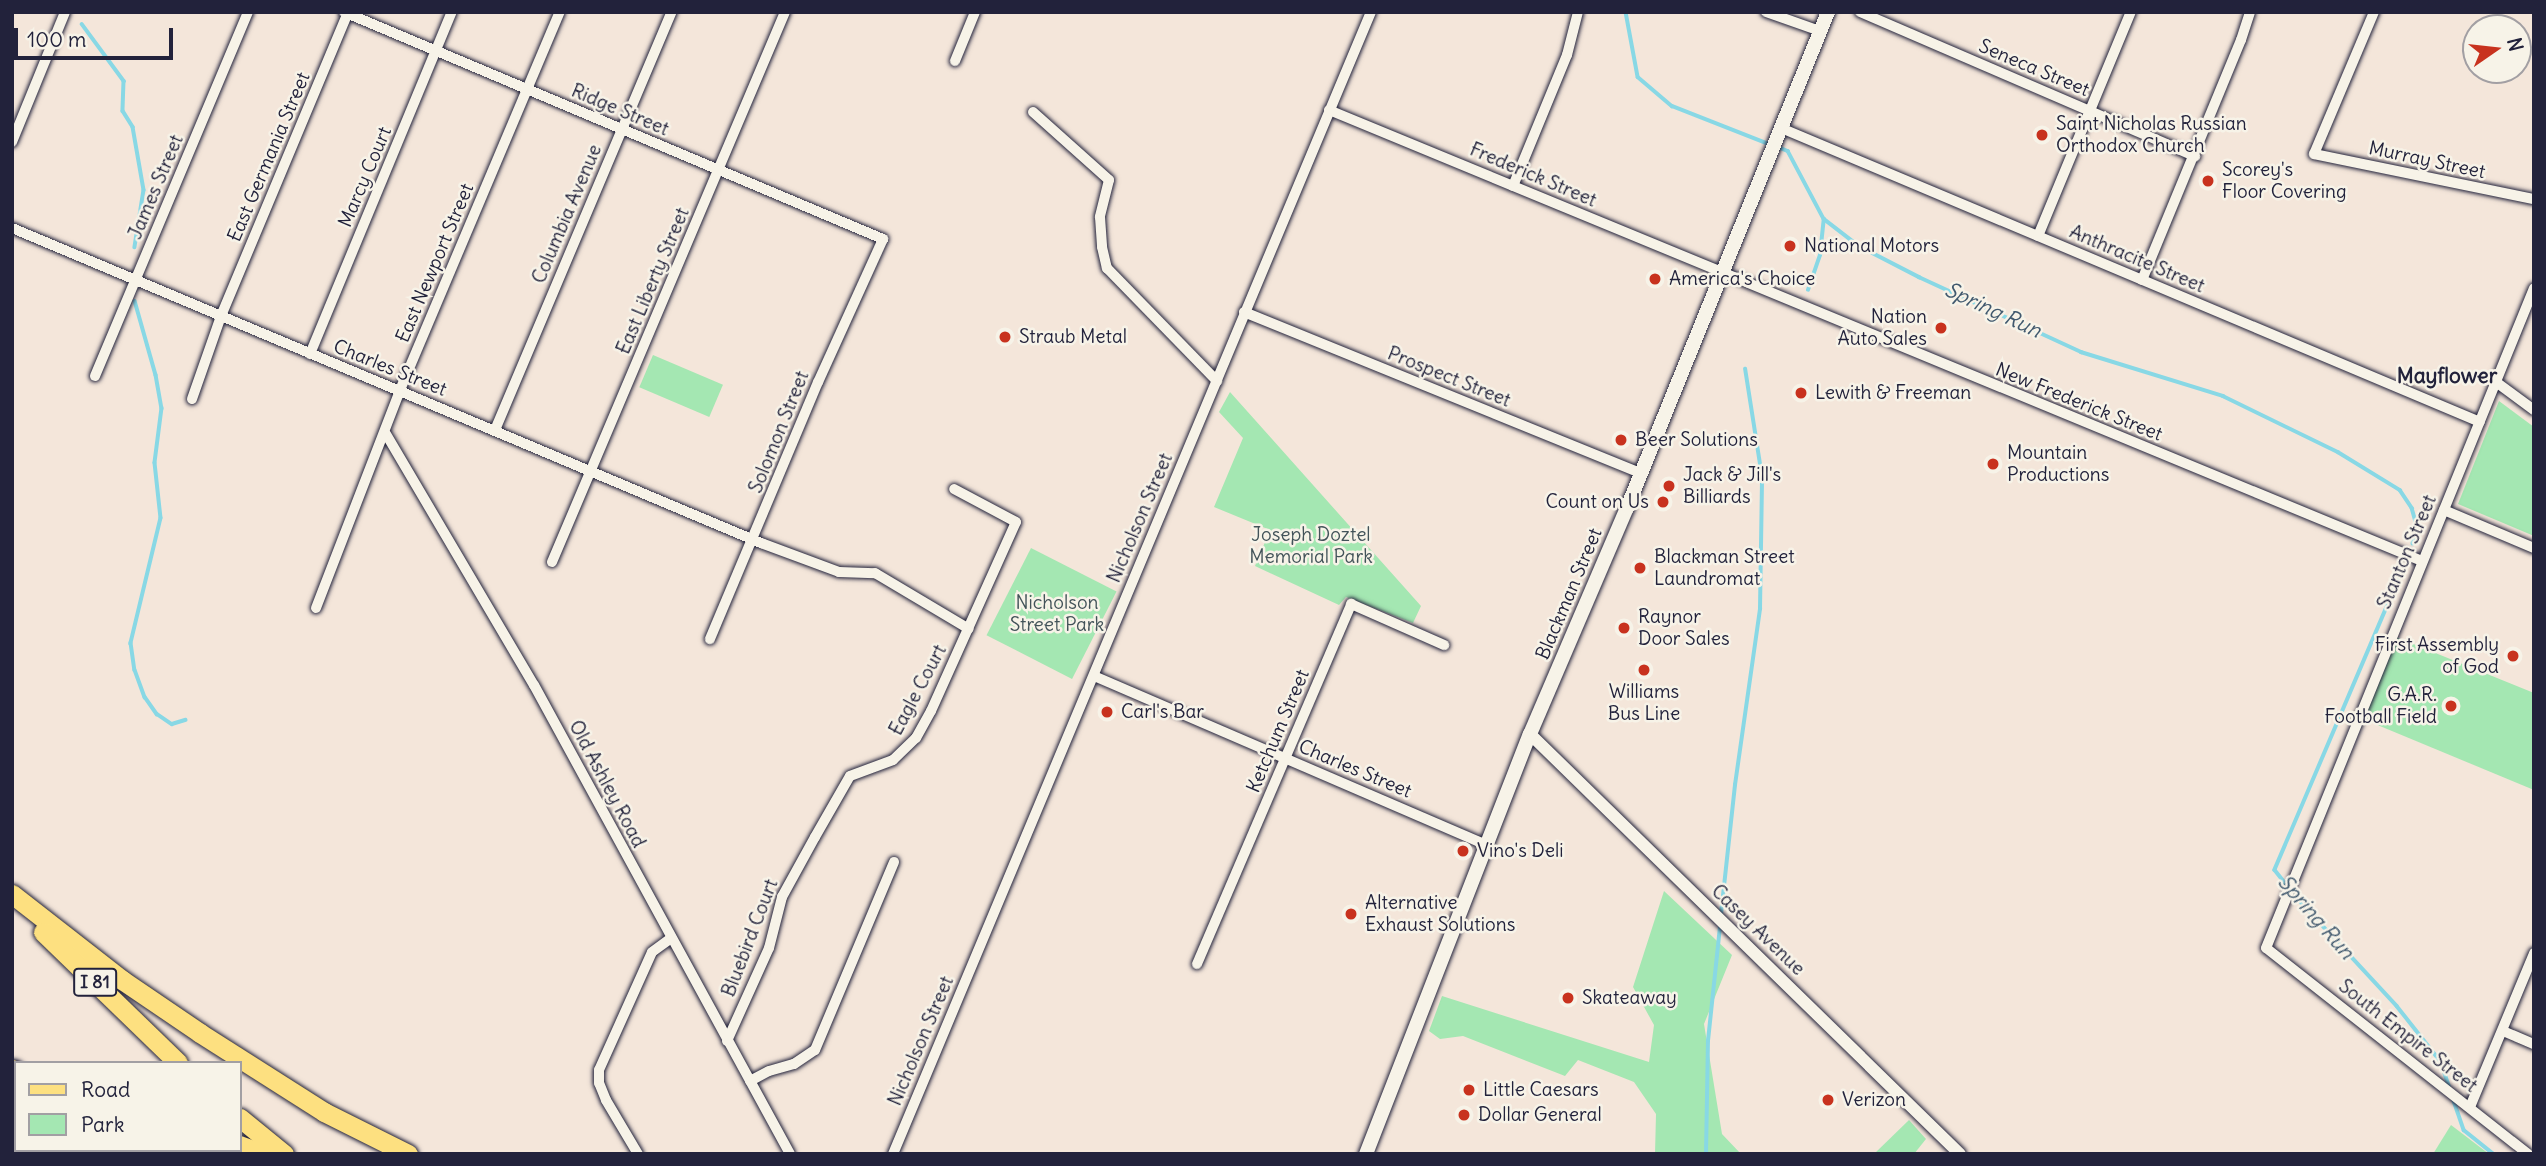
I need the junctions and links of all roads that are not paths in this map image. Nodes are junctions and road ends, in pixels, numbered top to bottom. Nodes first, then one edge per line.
1 (65, 12) edge
2 (248, 12) edge
3 (452, 12) edge
4 (560, 12) edge
5 (672, 12) edge
6 (785, 12) edge
7 (975, 12) edge
8 (1371, 12) edge
9 (1578, 12) edge
10 (1766, 12) edge
11 (1828, 12) edge
12 (1860, 12) edge
13 (2131, 12) edge
14 (2250, 12) edge
15 (2374, 12) edge
16 (347, 13) edge
17 (1820, 31) junction
18 (436, 51) junction
19 (955, 61) dead end
20 (527, 90) junction
21 (1329, 110) junction
22 (2090, 111) junction
23 (1033, 112) dead end
24 (622, 131) junction
25 (1776, 140) junction
26 (12, 142) edge
27 (2195, 156) junction
28 (719, 170) junction
29 (1513, 186) junction
30 (2534, 200) edge
31 (12, 228) edge
32 (2038, 236) junction
33 (883, 239) joint
34 (1723, 274) junction
35 (2142, 280) junction
36 (135, 281) junction
37 (2534, 288) edge
38 (2530, 308) edge
39 (1244, 312) junction
40 (221, 316) junction
41 (310, 354) junction
42 (95, 376) dead end
43 (1217, 381) junction
44 (2496, 382) junction
45 (400, 390) junction
46 (192, 399) dead end
47 (2534, 410) edge
48 (2480, 422) junction
49 (495, 430) junction
50 (386, 434) junction
51 (592, 470) junction
52 (1641, 473) junction
53 (954, 489) dead end
54 (2444, 510) junction
55 (754, 540) junction
56 (2534, 548) edge
57 (2423, 561) junction
58 (552, 562) dead end
59 (316, 608) dead end
60 (969, 629) junction
61 (710, 639) dead end
62 (1444, 645) dead end
63 (1094, 676) junction
64 (1530, 734) junction
65 (1286, 759) junction
66 (850, 776) joint
67 (1486, 845) junction
68 (894, 862) dead end
69 (12, 894) edge
70 (12, 901) edge
71 (671, 938) junction
72 (2266, 948) joint
73 (2534, 953) edge
74 (1197, 964) dead end
75 (2503, 1031) junction
76 (727, 1041) junction
77 (2534, 1044) edge
78 (176, 1061) edge
79 (750, 1081) junction
80 (2470, 1107) junction
81 (242, 1120) edge
82 (246, 1146) edge
83 (268, 1154) edge
84 (284, 1154) edge
85 (408, 1154) edge
86 (638, 1154) edge
87 (790, 1154) edge
88 (893, 1154) edge
89 (1366, 1154) edge
90 (1960, 1154) edge
91 (2528, 1154) edge

1 - 26 street
2 - 36 street, James Street
3 - 18 street, Marcy Court
4 - 20 street, East Newport Street
5 - 24 street, Columbia Avenue
6 - 28 street, East Liberty Street
7 - 19 street
8 - 21 street, Nicholson Street
9 - 29 street
10 - 17 street
11 - 17 main road, Blackman Street
12 - 22 street, Seneca Street
13 - 22 street
14 - 27 street
15 - 30 street, Murray Street
16 - 18 street, Ridge Street
16 - 40 street, East Germania Street
17 - 25 main road, Blackman Street
18 - 20 street, Ridge Street
18 - 41 street, Marcy Court
20 - 24 street, Ridge Street
20 - 45 street, East Newport Street
21 - 29 street, Frederick Street
21 - 39 street, Nicholson Street
22 - 27 street, Seneca Street
22 - 32 street
23 - 43 street
24 - 28 street, Ridge Street
24 - 49 street, Columbia Avenue
25 - 32 street, Anthracite Street
25 - 34 main road, Blackman Street
27 - 35 street
28 - 33 street, Ridge Street
28 - 51 street, East Liberty Street
29 - 34 street, Frederick Street
31 - 36 street, Charles Street
32 - 35 street, Anthracite Street
33 - 55 street, Solomon Street
34 - 52 main road, Blackman Street
34 - 57 street, New Frederick Street
35 - 48 street, Anthracite Street
36 - 40 street, Charles Street
36 - 42 street, James Street
37 - 38 street, Stanton Street
38 - 44 street, Stanton Street
39 - 43 street, Nicholson Street
39 - 52 street, Prospect Street
40 - 41 street, Charles Street
40 - 46 street, East Germania Street
41 - 45 street, Charles Street
43 - 63 street, Nicholson Street
44 - 47 street
44 - 48 street, Stanton Street
45 - 49 street, Charles Street
45 - 50 street, East Newport Street
48 - 54 street, Stanton Street
49 - 51 street, Charles Street
50 - 59 street, East Newport Street
50 - 71 street, Old Ashley Road
51 - 55 street, Charles Street
51 - 58 street, East Liberty Street
52 - 64 main road, Blackman Street
53 - 60 street, Eagle Court
54 - 56 street
54 - 57 street, Stanton Street
55 - 60 street, Eagle Court
55 - 61 street, Solomon Street
57 - 72 street, Stanton Street
60 - 66 street, Eagle Court
62 - 65 street, Ketchum Street
63 - 65 street, Charles Street
63 - 88 street, Nicholson Street
64 - 67 main road, Blackman Street
64 - 90 street, Casey Avenue
65 - 67 street, Charles Street
65 - 74 street, Ketchum Street
66 - 76 street, Bluebird Court
67 - 89 main road, Blackman Street
68 - 79 street
69 - 85 highway
70 - 78 highway, I 81
71 - 76 street, Old Ashley Road
71 - 86 street
72 - 80 street, South Empire Street
73 - 75 street
75 - 77 street
75 - 80 street
76 - 79 street, Old Ashley Road
79 - 87 street, Old Ashley Road
80 - 91 street, South Empire Street
81 - 84 highway
82 - 83 main road

